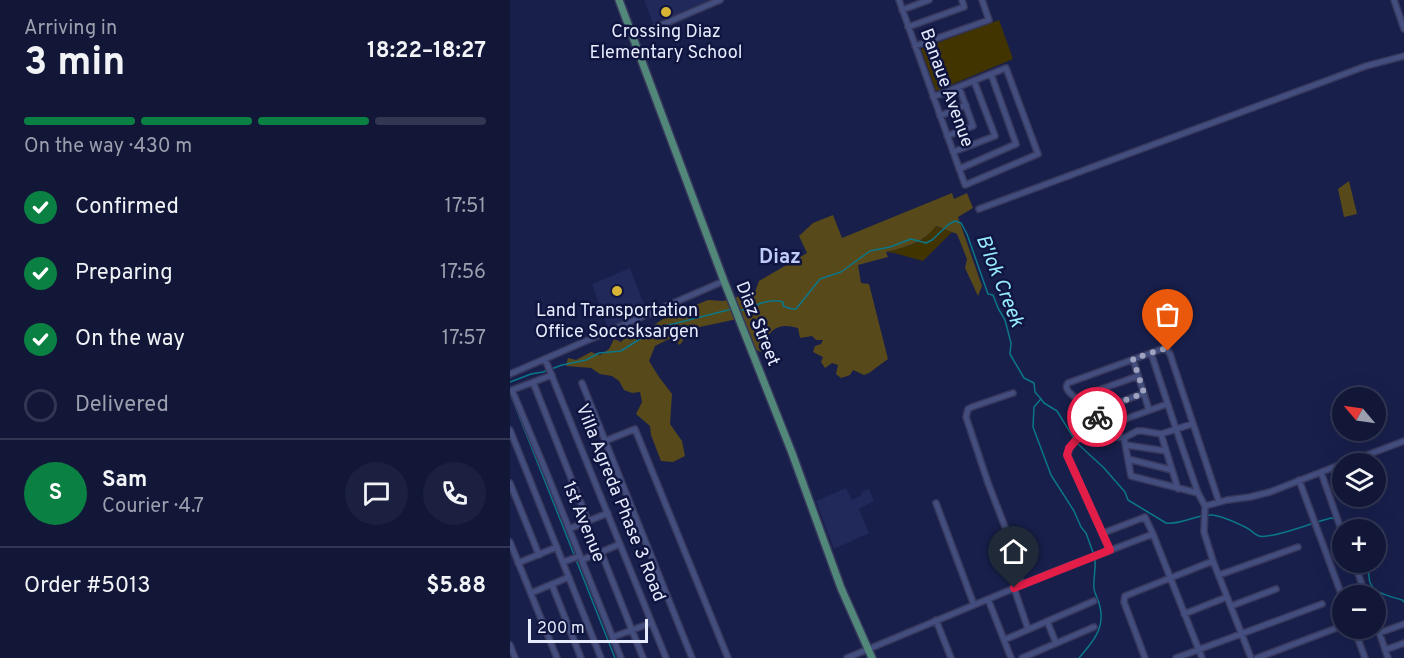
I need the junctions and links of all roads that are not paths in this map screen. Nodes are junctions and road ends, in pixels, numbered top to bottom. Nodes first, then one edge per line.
1 (619, 0) edge
2 (720, 0) edge
3 (899, 0) edge
4 (929, 0) edge
5 (962, 0) edge
6 (982, 0) edge
7 (1394, 0) edge
8 (920, 2) edge
9 (902, 10) junction
10 (908, 27) junction
11 (1404, 29) edge
12 (633, 37) junction
13 (915, 46) junction
14 (1404, 56) edge
15 (991, 74) junction
16 (974, 81) junction
17 (959, 87) junction
18 (933, 98) junction
19 (966, 105) junction
20 (940, 116) junction
21 (947, 136) junction
22 (953, 152) junction
23 (959, 169) junction
24 (979, 209) dead end
25 (724, 281) junction
26 (1151, 353) junction
27 (545, 359) junction
28 (1133, 359) junction
29 (551, 371) junction
30 (510, 374) edge
31 (1138, 376) junction
32 (533, 382) junction
33 (582, 383) dead end
34 (1013, 393) dead end
35 (1144, 393) junction
36 (1076, 398) junction
37 (513, 399) edge
38 (1167, 404) junction
39 (1149, 410) junction
40 (1092, 413) junction
41 (1097, 418) junction
42 (1192, 424) junction
43 (1106, 426) junction
44 (1176, 429) junction
45 (510, 430) edge
46 (1161, 434) junction
47 (1124, 438) junction
48 (605, 441) junction
49 (1404, 441) edge
50 (1126, 445) junction
51 (1166, 451) junction
52 (1372, 453) edge
53 (1128, 459) junction
54 (1332, 468) edge
55 (1172, 470) junction
56 (1321, 472) junction
57 (1299, 480) junction
58 (510, 483) edge
59 (1178, 489) junction
60 (1198, 493) junction
61 (1219, 502) junction
62 (936, 503) dead end
63 (1205, 506) junction
64 (608, 513) junction
65 (1337, 519) edge
66 (588, 521) junction
67 (570, 529) junction
68 (1103, 533) junction
69 (1153, 534) junction
70 (510, 542) edge
71 (620, 544) junction
72 (557, 547) junction
73 (1298, 547) dead end
74 (1110, 550) junction
75 (601, 552) junction
76 (538, 555) junction
77 (578, 558) junction
78 (1213, 561) junction
79 (519, 562) junction
80 (563, 562) junction
81 (1219, 575) junction
82 (569, 577) junction
83 (1169, 577) junction
84 (552, 585) junction
85 (1022, 585) junction
86 (1338, 585) edge
87 (1014, 588) junction
88 (1276, 589) dead end
89 (531, 593) junction
90 (1227, 597) junction
91 (988, 599) junction
92 (1094, 601) dead end
93 (1322, 603) dead end
94 (974, 605) junction
95 (1231, 606) junction
96 (1184, 614) junction
97 (936, 620) junction
98 (1047, 621) junction
99 (651, 622) junction
100 (1404, 624) edge
101 (1094, 627) dead end
102 (1028, 628) junction
103 (632, 630) junction
104 (1332, 630) edge
105 (1386, 630) edge
106 (1241, 633) junction
107 (613, 637) junction
108 (1358, 639) edge
109 (1381, 639) edge
110 (1004, 640) junction
111 (1056, 643) junction
112 (1404, 643) edge
113 (510, 645) edge
114 (868, 650) junction
115 (1198, 650) junction
116 (1385, 650) junction
117 (515, 658) edge
118 (557, 658) edge
119 (581, 658) edge
120 (602, 658) edge
121 (621, 658) edge
122 (643, 658) edge
123 (666, 658) edge
124 (692, 658) edge
125 (728, 658) edge
126 (847, 658) edge
127 (872, 658) edge
128 (951, 658) edge
129 (1011, 658) edge
130 (1022, 658) edge
131 (1145, 658) edge
132 (1176, 658) edge
133 (1202, 658) edge
134 (1251, 658) edge
135 (1257, 658) edge
136 (1365, 658) edge
137 (1388, 658) edge

1 - 12 main road, Diaz Street
2 - 12 street
3 - 9 street, Banaue Avenue
4 - 8 street
5 - 10 street
6 - 13 street
7 - 11 street
8 - 9 street
9 - 10 street, Banaue Avenue
10 - 13 street, Banaue Avenue
12 - 25 main road, Diaz Street
13 - 18 street, Banaue Avenue
14 - 24 street
15 - 16 street
15 - 23 street
15 - 23 street, Banaue Avenue
16 - 17 street
16 - 22 street
17 - 18 street
17 - 19 street
18 - 20 street, Banaue Avenue
19 - 20 street
19 - 21 street
20 - 21 street, Banaue Avenue
21 - 22 street, Banaue Avenue
22 - 23 street, Banaue Avenue
25 - 27 street
25 - 114 main road, Diaz Street
26 - 28 street
26 - 38 street
26 - 42 street
27 - 29 street, Villa Agreda Phase 3 Road
27 - 30 street
28 - 31 street
28 - 36 street
29 - 32 street
29 - 64 street, Villa Agreda Phase 3 Road
31 - 35 street
31 - 36 street
32 - 37 street, 1st Avenue
32 - 66 street
33 - 48 street
34 - 85 street
35 - 39 street
35 - 40 street
36 - 40 street
37 - 67 street, 1st Avenue
38 - 39 street
38 - 44 street
39 - 43 street
40 - 41 street
41 - 43 street
41 - 68 street
42 - 44 street
42 - 61 street
43 - 47 street
44 - 46 street
44 - 60 street
45 - 72 street
46 - 47 street
46 - 51 street
47 - 50 street
48 - 124 street
48 - 125 street
49 - 52 street
50 - 51 street
50 - 53 street
51 - 55 street
53 - 55 street
53 - 59 street
54 - 56 street
55 - 59 street
56 - 57 street
56 - 65 street
57 - 61 street
57 - 86 street
58 - 76 street
59 - 60 street
60 - 63 street
61 - 63 street
62 - 94 street
63 - 78 street
64 - 66 street
64 - 71 street, Villa Agreda Phase 3 Road
66 - 67 street
67 - 77 street, 1st Avenue
68 - 69 street
68 - 74 street
69 - 74 street
69 - 83 street
70 - 79 street
71 - 75 street
71 - 99 street, Villa Agreda Phase 3 Road
72 - 76 street
72 - 80 street
73 - 81 street
74 - 85 street
75 - 77 street
75 - 103 street
76 - 79 street
77 - 80 street
77 - 107 street, 1st Avenue
78 - 81 street
78 - 83 street
79 - 89 street
80 - 82 street
81 - 90 street
82 - 84 street
82 - 120 street
83 - 96 street
83 - 131 street
84 - 89 street
84 - 119 street
85 - 87 street
87 - 91 street
87 - 102 street
88 - 95 street
89 - 118 street
90 - 95 street
90 - 96 street
91 - 94 street
91 - 110 street
92 - 98 street
93 - 106 street
94 - 97 street
95 - 106 street
96 - 115 street
97 - 114 street
97 - 128 street
98 - 102 street
98 - 111 street
99 - 103 street
99 - 123 street, Villa Agreda Phase 3 Road
100 - 105 street
101 - 111 street
102 - 110 street
103 - 107 street
103 - 122 street
104 - 135 street
106 - 115 street
106 - 134 street
107 - 121 street, 1st Avenue
108 - 136 street
109 - 116 street
110 - 129 street
111 - 130 street
112 - 116 street
113 - 117 street
114 - 126 street
114 - 127 main road, Diaz Street
115 - 132 street
115 - 133 street
116 - 137 street

